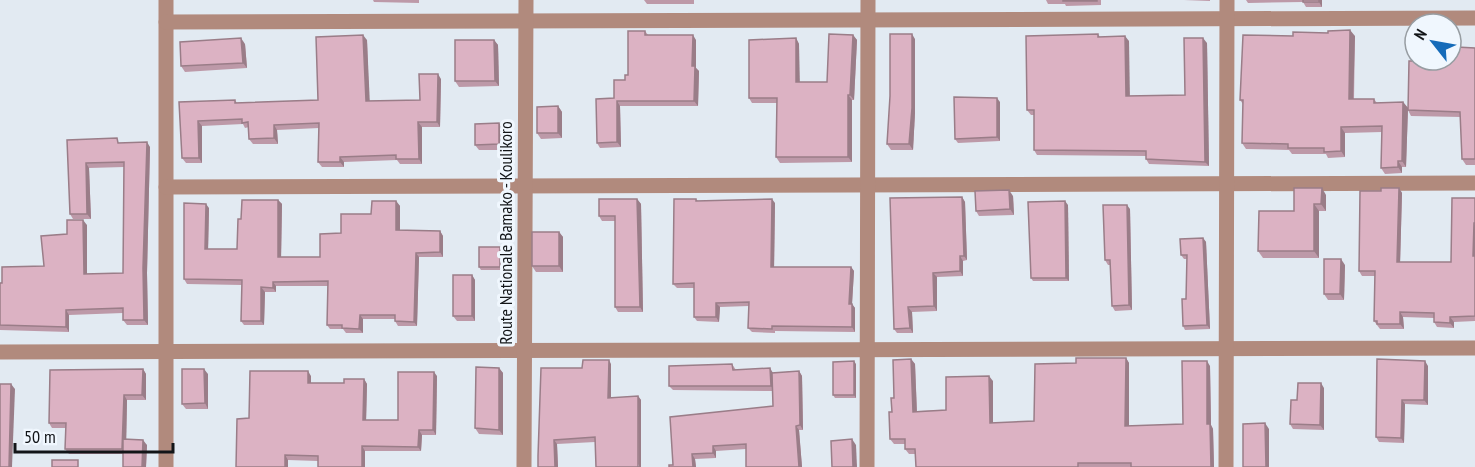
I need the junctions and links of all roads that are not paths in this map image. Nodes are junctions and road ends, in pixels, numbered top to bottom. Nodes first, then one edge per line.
1 (166, 0) edge
2 (526, 0) edge
3 (868, 0) edge
4 (1227, 0) edge
5 (1475, 18) edge
6 (1227, 19) junction
7 (868, 20) junction
8 (525, 21) junction
9 (166, 22) junction
10 (1226, 183) junction
11 (1475, 183) edge
12 (868, 185) junction
13 (525, 186) junction
14 (166, 187) junction
15 (1475, 348) edge
16 (1226, 349) junction
17 (867, 350) junction
18 (524, 351) junction
19 (0, 352) edge
20 (166, 352) junction
21 (166, 467) edge
22 (524, 467) edge
23 (867, 467) edge
24 (1226, 467) edge

1 - 9 street
2 - 8 street, Route Nationale Bamako - Koulikoro
3 - 7 street
4 - 6 street
5 - 6 street
6 - 7 street
6 - 10 street
7 - 8 street
7 - 12 street
8 - 9 street
8 - 13 street, Route Nationale Bamako - Koulikoro
9 - 14 street
10 - 11 street
10 - 12 street
10 - 16 street
12 - 13 street
12 - 17 street
13 - 14 street
13 - 18 street, Route Nationale Bamako - Koulikoro
14 - 20 street
15 - 16 street
16 - 17 street
16 - 24 street
17 - 18 street
17 - 23 street
18 - 20 street
18 - 22 street, Route Nationale Bamako - Koulikoro
19 - 20 street
20 - 21 street

